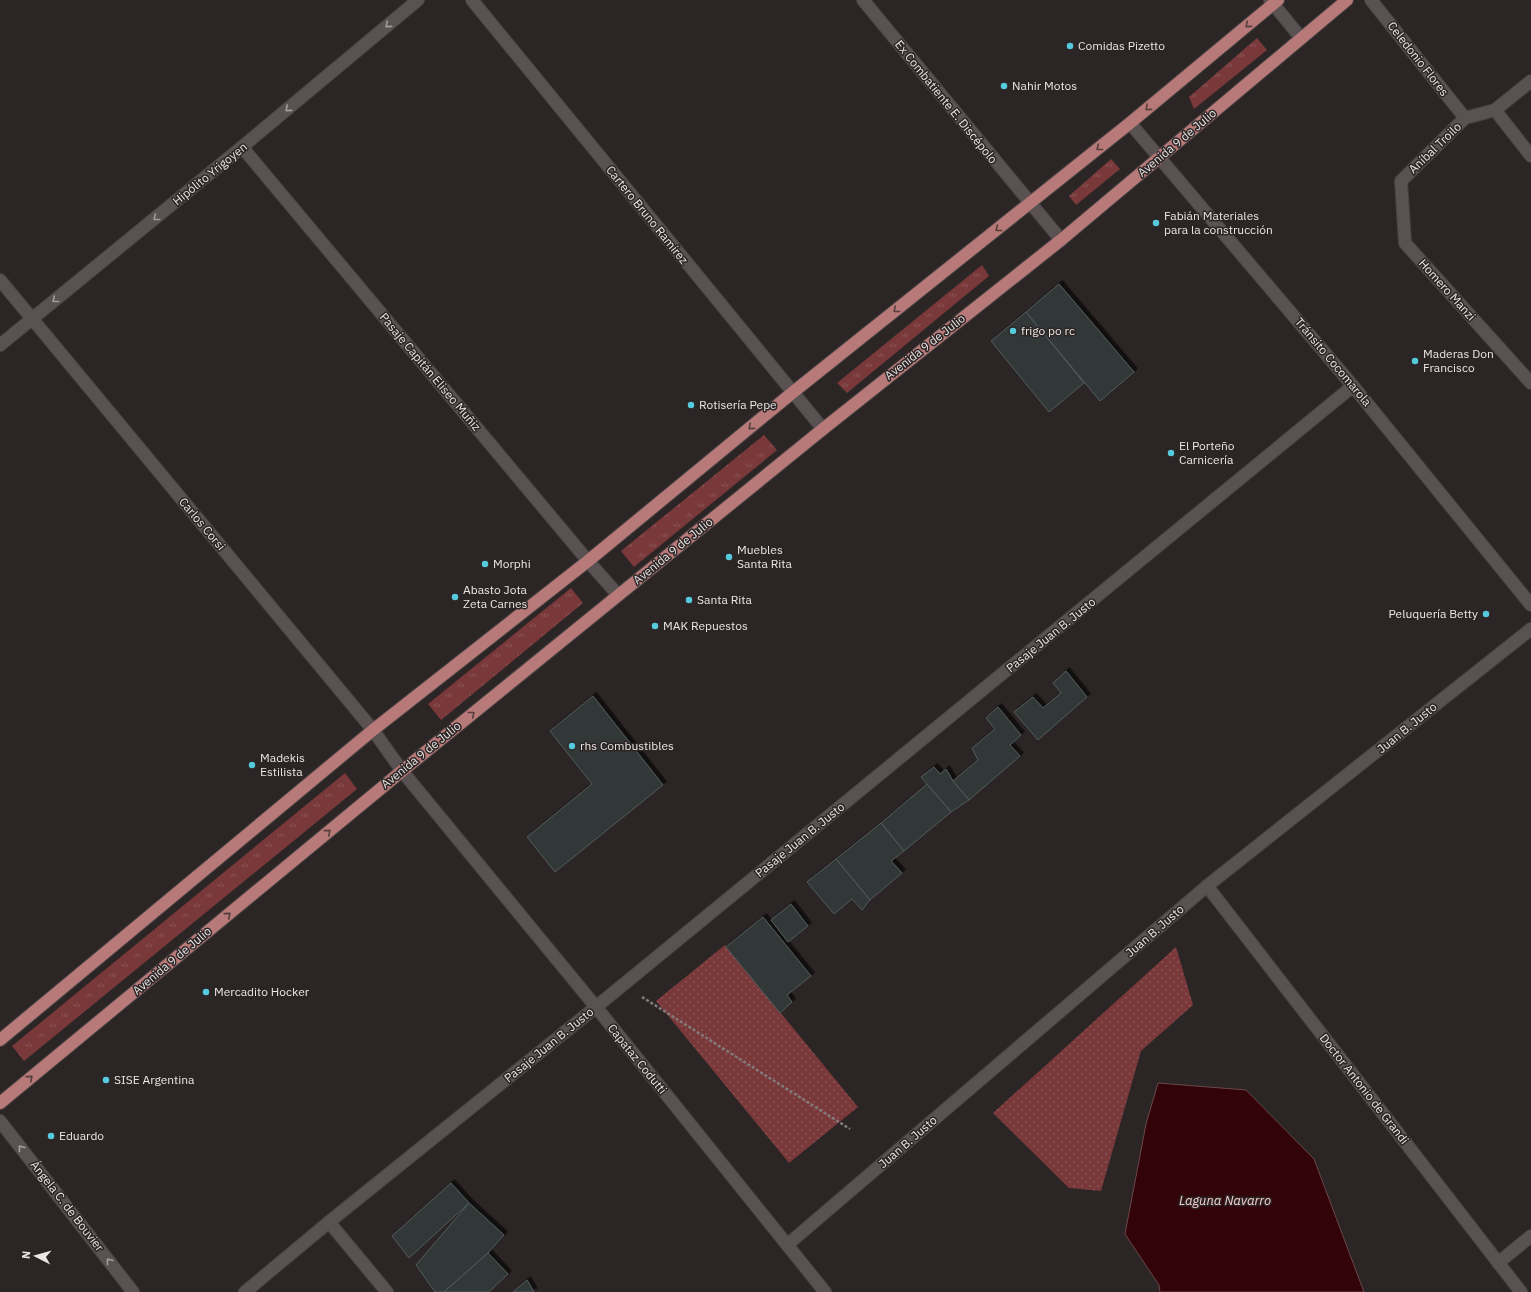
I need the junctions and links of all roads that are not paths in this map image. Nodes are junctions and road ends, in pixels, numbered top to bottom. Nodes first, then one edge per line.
1 (418, 0) edge
2 (472, 0) edge
3 (863, 0) edge
4 (1347, 0) edge
5 (1372, 0) edge
6 (1274, 1) edge
7 (1301, 38) junction
8 (1531, 81) edge
9 (1495, 110) junction
10 (1465, 118) junction
11 (1130, 123) junction
12 (242, 147) junction
13 (1531, 156) edge
14 (1159, 158) junction
15 (1401, 181) joint
16 (1029, 203) junction
17 (1061, 240) junction
18 (0, 280) edge
19 (32, 319) junction
20 (0, 345) edge
21 (1531, 383) edge
22 (1353, 386) junction
23 (792, 393) junction
24 (823, 429) junction
25 (588, 561) junction
26 (618, 595) junction
27 (1531, 605) edge
28 (1531, 629) edge
29 (373, 730) junction
30 (402, 771) junction
31 (1207, 886) junction
32 (596, 1008) junction
33 (0, 1040) edge
34 (0, 1102) edge
35 (0, 1121) edge
36 (329, 1222) junction
37 (1531, 1236) edge
38 (787, 1245) junction
39 (1498, 1263) junction
40 (133, 1292) edge
41 (245, 1292) edge
42 (387, 1292) edge
43 (825, 1292) edge
44 (1521, 1292) edge

1 -> 12 street, Hipólito Yrigoyen
2 - 23 street, Cartero Bruno Ramírez
3 - 16 street, Ex Combatiente E. Discépolo
4 - 7 main road, Avenida 9 de Julio
5 - 10 street, Celedonio Flores
6 - 7 street
6 -> 11 main road
7 - 14 main road, Avenida 9 de Julio
8 - 9 street, Aníbal Troilo
9 - 10 street, Aníbal Troilo
9 - 13 street
10 - 15 street, Aníbal Troilo
11 - 14 street, Tránsito Cocomarola
11 -> 16 main road
12 -> 19 street, Hipólito Yrigoyen
12 - 25 street, Pasaje Capitán Eliseo Muñiz
14 - 17 main road, Avenida 9 de Julio
14 - 22 street, Tránsito Cocomarola
15 - 21 street, Homero Manzi
16 - 17 street, Ex Combatiente E. Discépolo
16 -> 23 main road
17 - 24 main road, Avenida 9 de Julio
18 - 19 street, Carlos Corsi
19 - 20 street, Hipólito Yrigoyen
19 - 29 street, Carlos Corsi
22 - 27 street, Tránsito Cocomarola
22 - 32 street, Pasaje Juan B. Justo
23 - 24 street, Cartero Bruno Ramírez
23 -> 25 main road
24 - 26 main road, Avenida 9 de Julio
25 - 26 street, Pasaje Capitán Eliseo Muñiz
25 - 29 main road
30 -> 26 main road, Avenida 9 de Julio
28 - 31 street, Juan B. Justo
29 - 30 street, Carlos Corsi
29 - 33 main road
30 - 32 street, Capataz Codutti
34 -> 30 main road, Avenida 9 de Julio
31 - 38 street, Juan B. Justo
31 - 39 street, Doctor Antonio de Grandi
32 - 36 street, Pasaje Juan B. Justo
32 - 38 street, Capataz Codutti
40 -> 35 street, Ángela C. de Bouvier
36 - 41 street, Pasaje Juan B. Justo
36 - 42 street
37 - 39 street
38 - 43 street, Capataz Codutti
39 - 44 street, Doctor Antonio de Grandi

